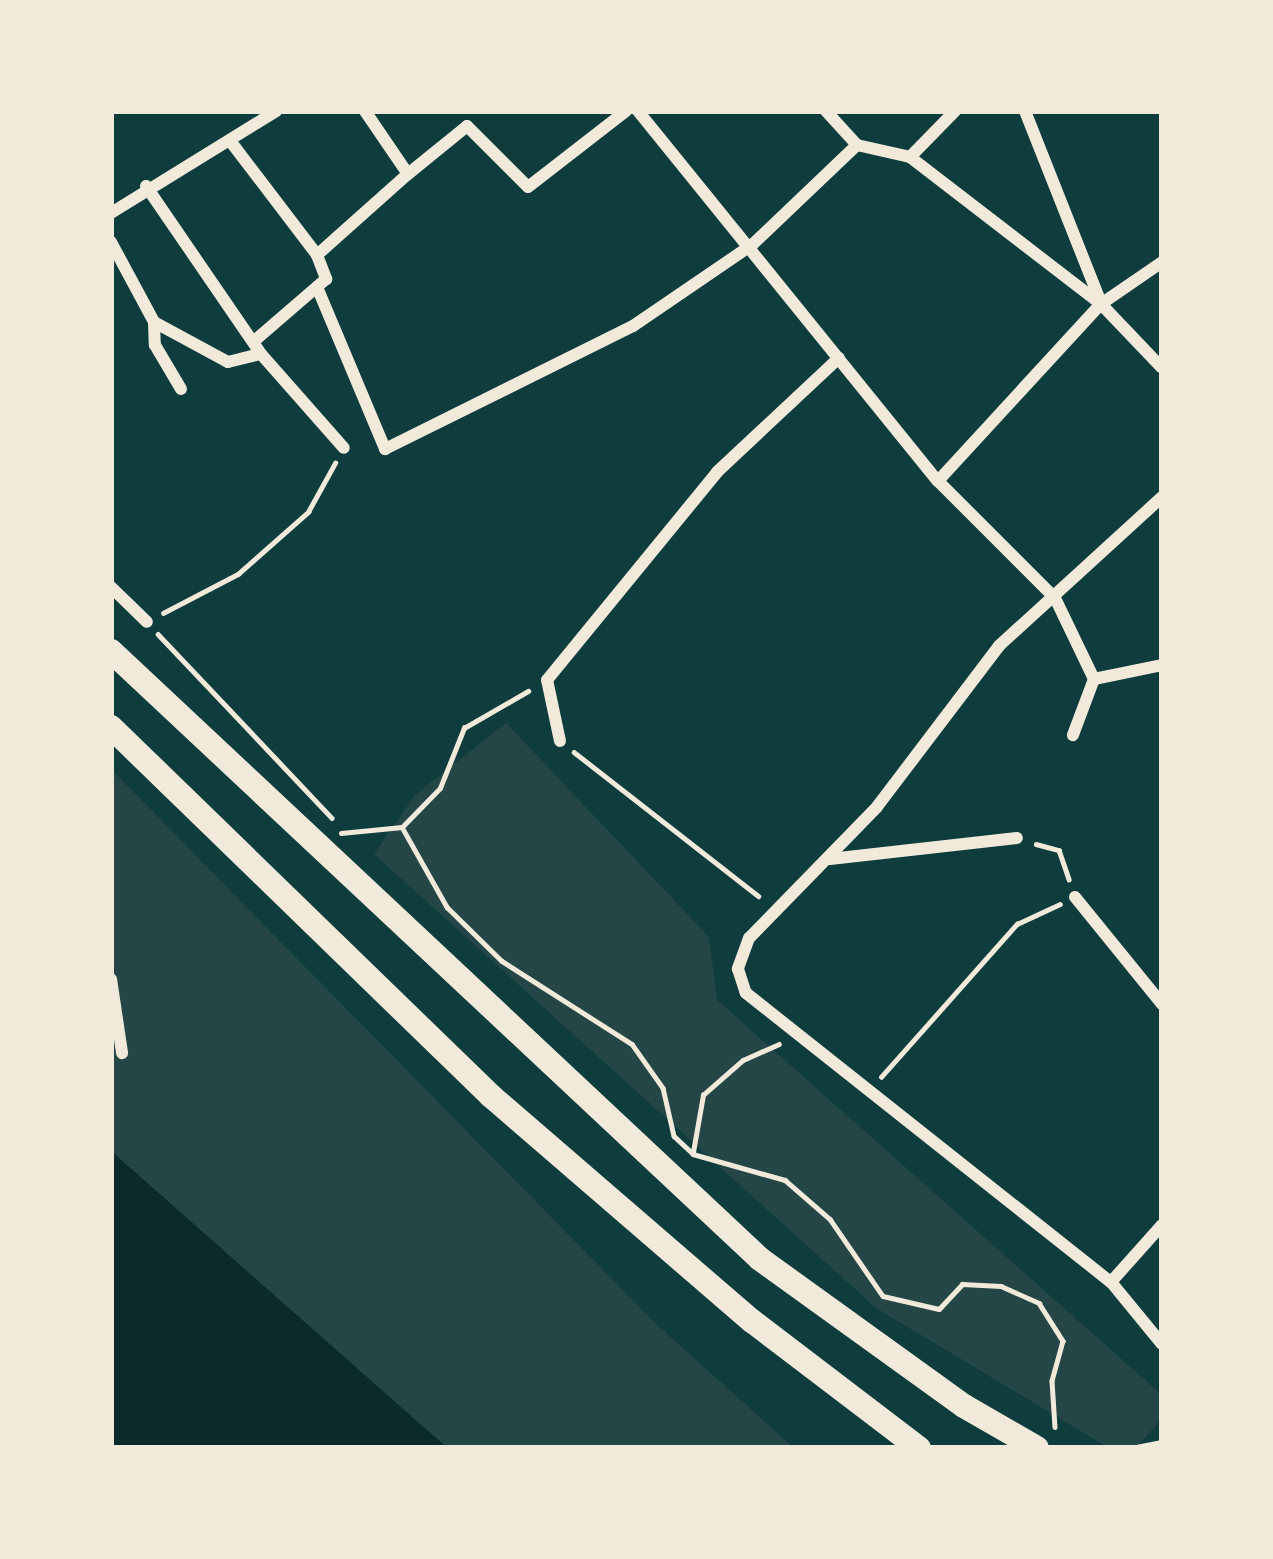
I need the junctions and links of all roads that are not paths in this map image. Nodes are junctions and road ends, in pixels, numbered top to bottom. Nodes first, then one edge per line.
1 (276, 111) edge
2 (365, 111) edge
3 (626, 111) edge
4 (638, 111) edge
5 (826, 111) edge
6 (955, 111) edge
7 (1025, 111) edge
8 (231, 142) junction
9 (857, 145) junction
10 (910, 157) junction
11 (408, 174) junction
12 (146, 186) junction
13 (111, 213) edge
14 (111, 242) edge
15 (753, 244) junction
16 (317, 255) junction
17 (1162, 262) edge
18 (316, 287) junction
19 (1101, 304) junction
20 (154, 322) junction
21 (257, 348) junction
22 (839, 358) junction
23 (1162, 368) edge
24 (181, 389) dead end
25 (344, 448) road end
26 (938, 481) junction
27 (1162, 497) edge
28 (111, 586) edge
29 (1054, 598) junction
30 (146, 622) road end
31 (111, 651) edge
32 (1162, 664) edge
33 (1094, 679) junction
34 (111, 727) edge
35 (1073, 735) dead end
36 (560, 741) road end
37 (1017, 838) road end
38 (828, 860) junction
39 (1075, 897) road end
40 (111, 979) edge
41 (1162, 1004) edge
42 (122, 1053) dead end
43 (1162, 1225) edge
44 (1111, 1282) junction
45 (1162, 1344) edge
46 (1047, 1442) edge
47 (919, 1448) edge

1 - 8 street
2 - 11 street
3 - 11 street
4 - 15 street
5 - 9 street
6 - 10 street
7 - 19 street
8 - 12 street
8 - 16 street
9 - 10 street
9 - 15 street
10 - 19 street
11 - 16 street
12 - 13 street
12 - 21 street
14 - 20 street
15 - 18 street
15 - 22 street
16 - 18 street
17 - 19 street
18 - 21 street
19 - 23 street
19 - 26 street
20 - 21 street
20 - 24 street
21 - 25 street
22 - 26 street
22 - 36 street
26 - 29 street
27 - 29 street
28 - 30 street
29 - 33 street
29 - 38 street
31 - 46 main road
32 - 33 street
33 - 35 street
34 - 47 main road
37 - 38 street
38 - 44 street
39 - 41 street
40 - 42 street
43 - 44 street
44 - 45 street

